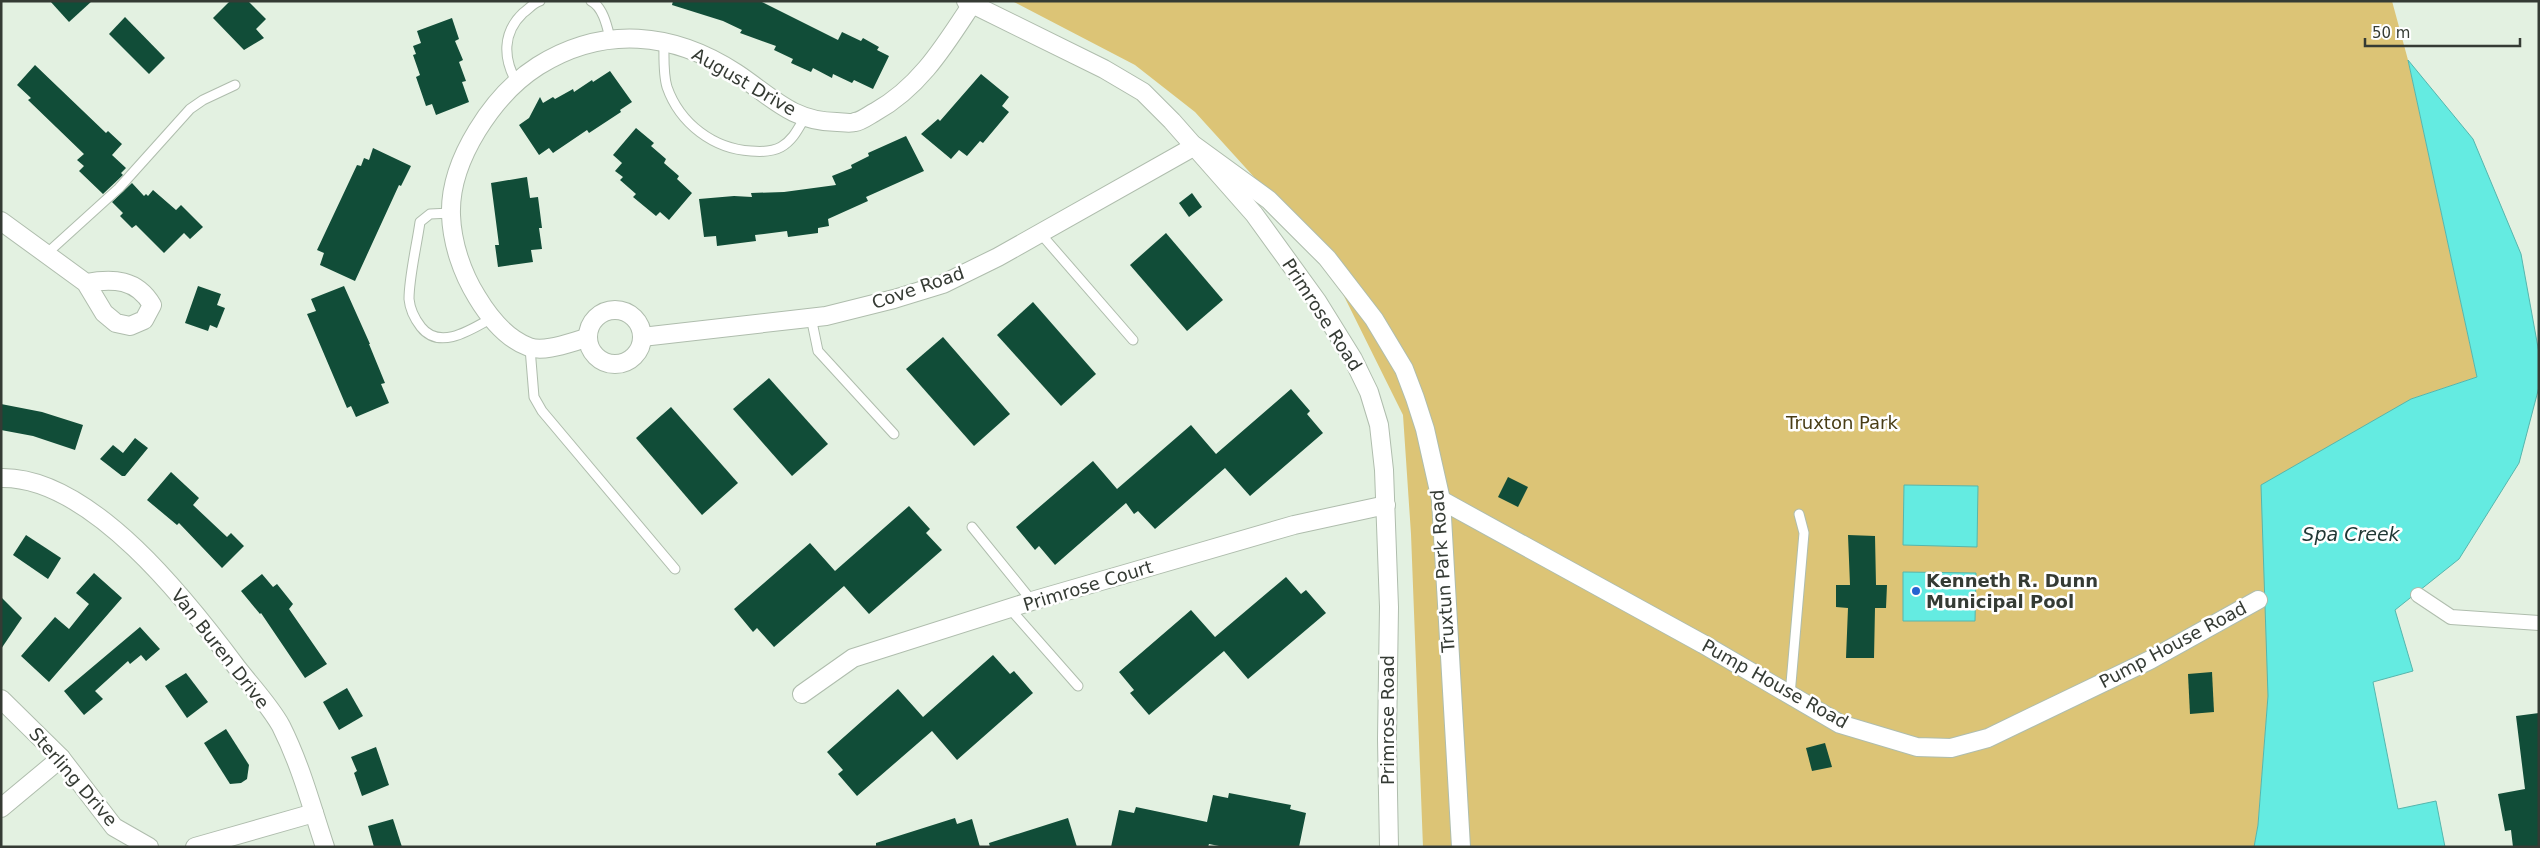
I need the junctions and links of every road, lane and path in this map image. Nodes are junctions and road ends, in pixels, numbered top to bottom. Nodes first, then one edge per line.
1 (540, 1) edge
2 (591, 1) edge
3 (969, 3) edge
4 (610, 38) junction
5 (664, 41) junction
6 (517, 82) junction
7 (234, 85) dead end
8 (805, 117) junction
9 (1194, 146) junction
10 (451, 213) junction
11 (1, 221) edge
12 (1040, 233) junction
13 (45, 255) junction
14 (86, 283) dead end
15 (811, 317) junction
16 (490, 319) junction
17 (642, 337) junction
18 (587, 338) junction
19 (1133, 340) dead end
20 (530, 348) junction
21 (894, 434) dead end
22 (1, 478) edge
23 (1441, 500) junction
24 (1386, 505) junction
25 (1799, 514) dead end
26 (972, 528) dead end
27 (675, 569) dead end
28 (2418, 595) dead end
29 (2258, 600) dead end
30 (1032, 601) junction
31 (1011, 610) junction
32 (2539, 623) edge
33 (1078, 686) dead end
34 (802, 694) dead end
35 (1790, 695) junction
36 (1, 699) edge
37 (61, 758) junction
38 (1, 808) edge
39 (314, 813) junction
40 (150, 847) edge
41 (195, 847) edge
42 (325, 847) edge
43 (1389, 847) edge
44 (1461, 847) edge

1 - 6 lane
2 - 4 lane
3 - 8 street, August Drive
3 - 9 street, Primrose Road
4 - 5 street, August Drive
4 - 6 street, August Drive
5 - 8 street, August Drive
5 - 8 lane
6 - 10 street, August Drive
7 - 13 lane
9 - 12 street, Cove Road
9 - 23 street, Truxtun Park Road
9 - 24 street, Primrose Road
10 - 16 street, August Drive
10 - 16 lane
11 - 13 street
12 - 15 street, Cove Road
12 - 19 lane
13 - 14 street
15 - 17 street, Cove Road
15 - 21 lane
16 - 20 street, August Drive
17 - 18 street
17 - 18 street
18 - 20 street
20 - 27 lane
22 - 39 street, Van Buren Drive
23 - 35 street, Pump House Road
23 - 44 street, Truxtun Park Road
24 - 30 street, Primrose Court
24 - 43 street, Primrose Road
25 - 35 lane
26 - 30 lane
28 - 32 street
29 - 35 street, Pump House Road
30 - 31 street, Primrose Court
31 - 33 lane
31 - 34 street, Primrose Court
36 - 37 street, Sterling Drive
37 - 38 street
37 - 40 street, Sterling Drive
39 - 41 street
39 - 42 street, Van Buren Drive

